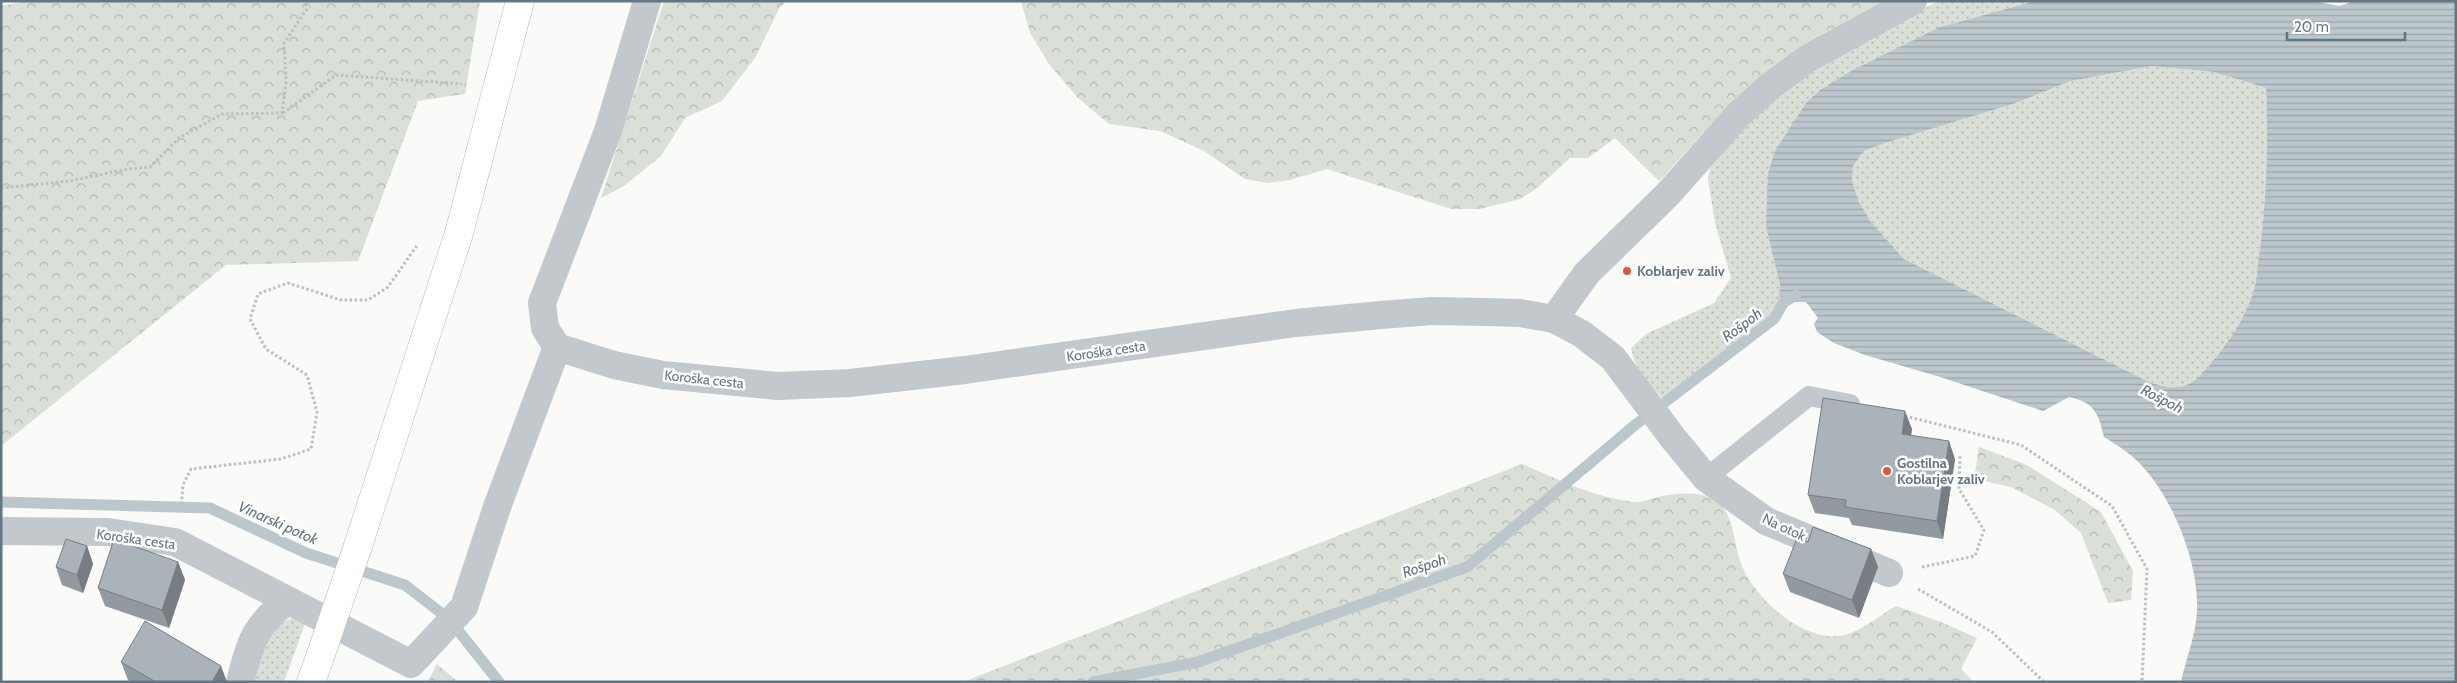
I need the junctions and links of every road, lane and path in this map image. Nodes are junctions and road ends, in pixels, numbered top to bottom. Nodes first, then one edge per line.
1 (306, 1) edge
2 (520, 1) edge
3 (647, 1) edge
4 (1913, 1) edge
5 (471, 85) dead end
6 (282, 113) junction
7 (1, 188) edge
8 (421, 239) dead end
9 (1554, 319) junction
10 (557, 347) junction
11 (1892, 412) joint
12 (1673, 438) joint
13 (1960, 455) dead end
14 (1706, 478) junction
15 (183, 485) dead end
16 (1, 531) edge
17 (1889, 573) junction
18 (287, 601) junction
19 (240, 682) edge
20 (311, 682) edge
21 (2044, 682) edge
22 (2142, 682) edge

1 - 6 path
2 - 20 main road, bridge
3 - 10 street
4 - 9 street
5 - 6 path
6 - 7 path
8 - 15 path
9 - 10 street, Koroška cesta
9 - 12 street, Koroška cesta
10 - 18 street, Koroška cesta
11 - 14 lane
11 - 22 path
12 - 14 street, Na otok
13 - 17 path
14 - 17 street, Na otok
16 - 18 street, Koroška cesta
17 - 21 path
18 - 19 street

